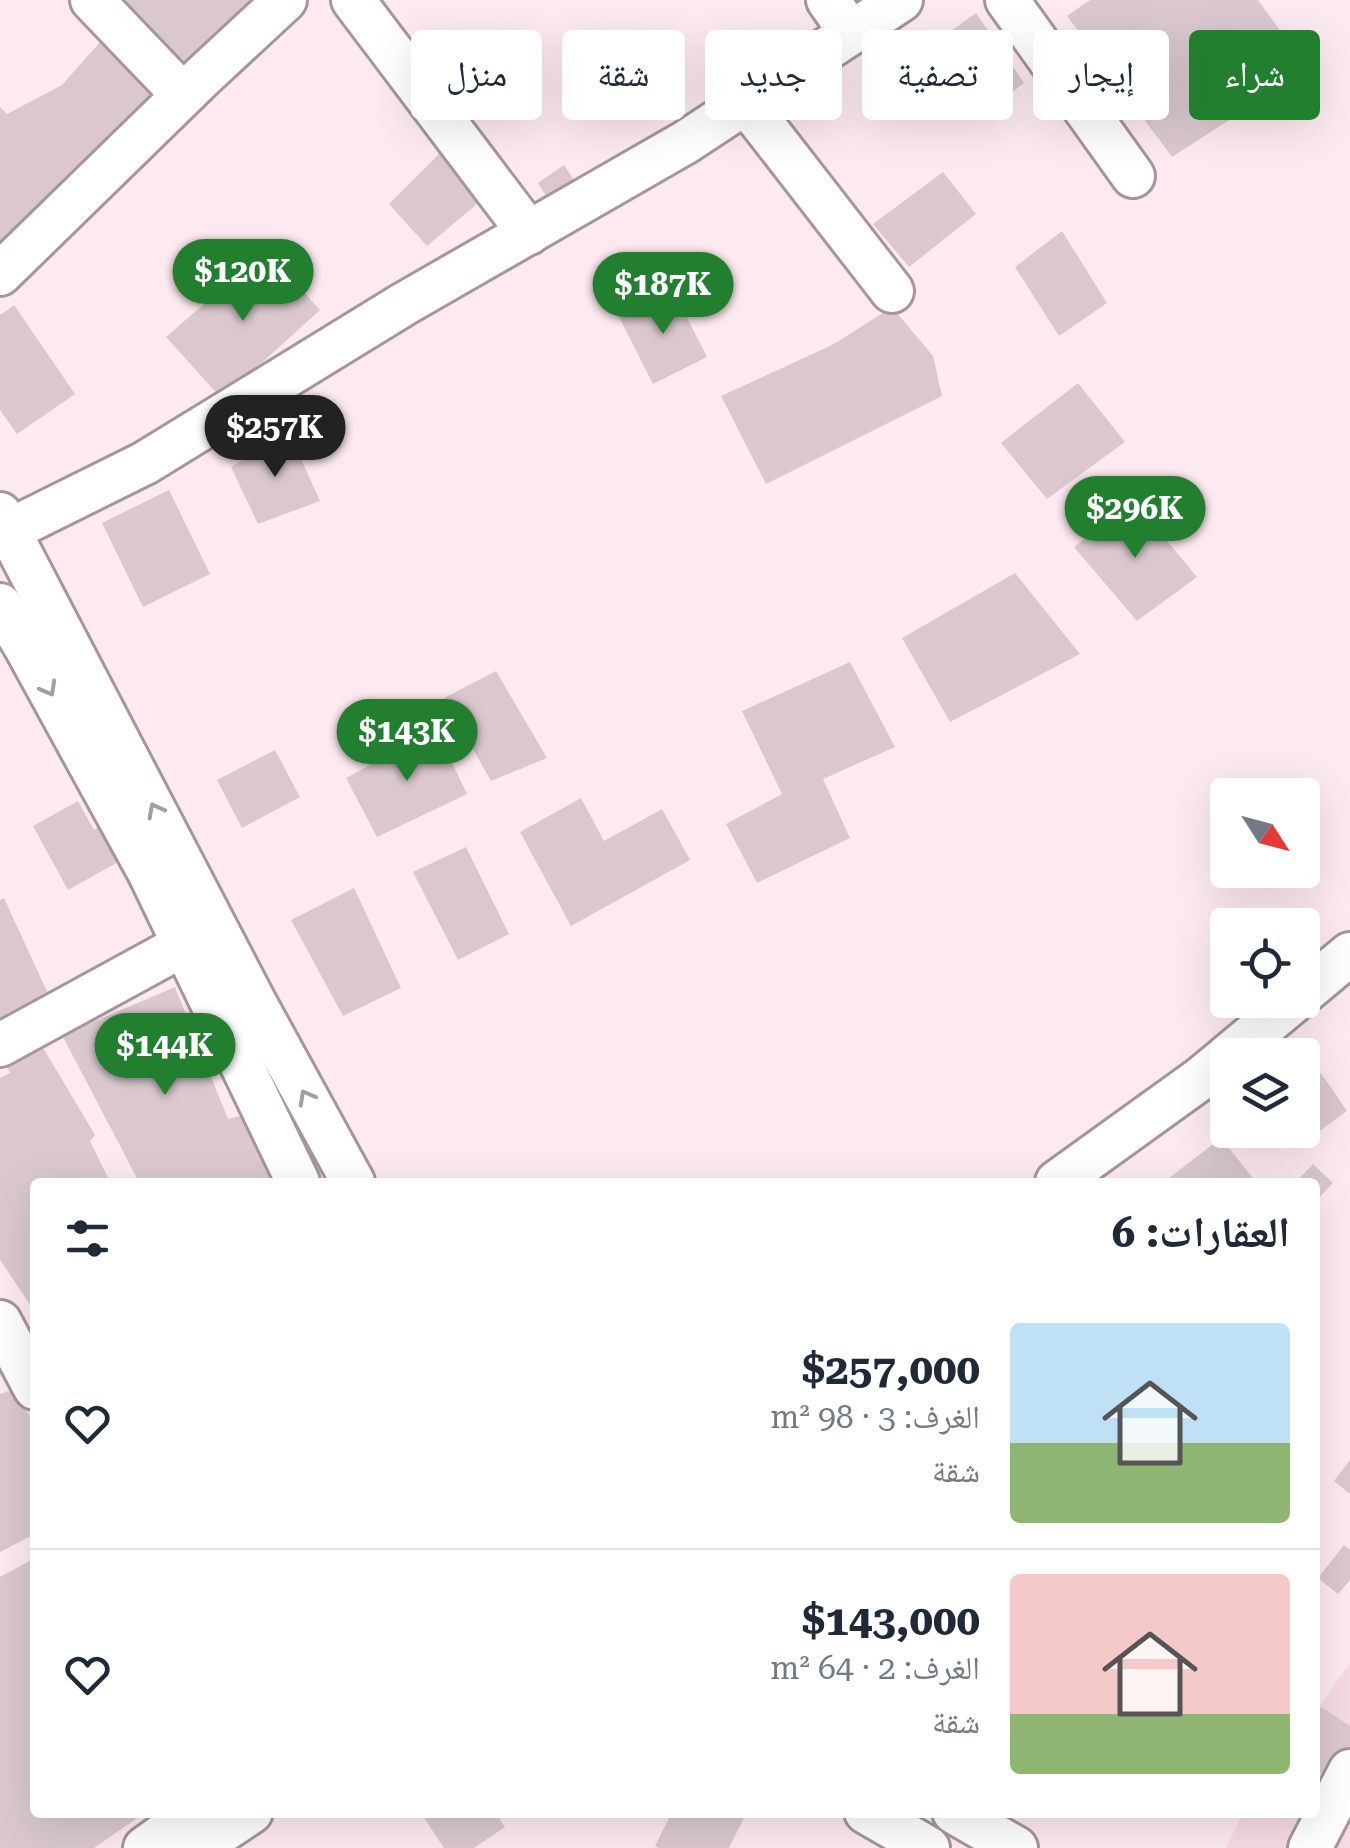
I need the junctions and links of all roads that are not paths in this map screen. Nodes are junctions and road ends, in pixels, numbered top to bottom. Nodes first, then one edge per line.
1 (92, 0) edge
2 (285, 0) edge
3 (353, 0) edge
4 (901, 0) edge
5 (1008, 0) edge
6 (839, 16) edge
7 (183, 95) junction
8 (719, 120) edge
9 (760, 120) edge
10 (1133, 176) dead end
11 (528, 232) junction
12 (0, 274) edge
13 (892, 291) dead end
14 (5, 522) edge
15 (0, 605) edge
16 (185, 944) junction
17 (1350, 954) edge
18 (1320, 979) edge
19 (1273, 1018) edge
20 (1250, 1038) edge
21 (0, 1045) edge
22 (1210, 1071) edge
23 (296, 1178) edge
24 (351, 1178) edge
25 (1063, 1178) edge
26 (16, 1334) edge
27 (30, 1374) edge
28 (1350, 1770) edge
29 (187, 1818) edge
30 (243, 1818) edge
31 (876, 1818) edge
32 (964, 1818) edge
33 (144, 1848) edge
34 (198, 1848) edge
35 (928, 1848) edge
36 (1016, 1848) edge
37 (1310, 1848) edge

1 - 7 street
2 - 7 street
3 - 11 street
4 - 6 street
5 - 10 street
7 - 12 street
8 - 11 street
9 - 13 street
11 - 14 street
24 -> 14 street
15 -> 16 street
16 - 21 street
16 - 23 street
17 - 18 street
19 - 20 street
22 - 25 street
26 - 27 street
28 - 37 street
29 - 33 street
30 - 34 street
31 - 35 street
32 - 36 street

